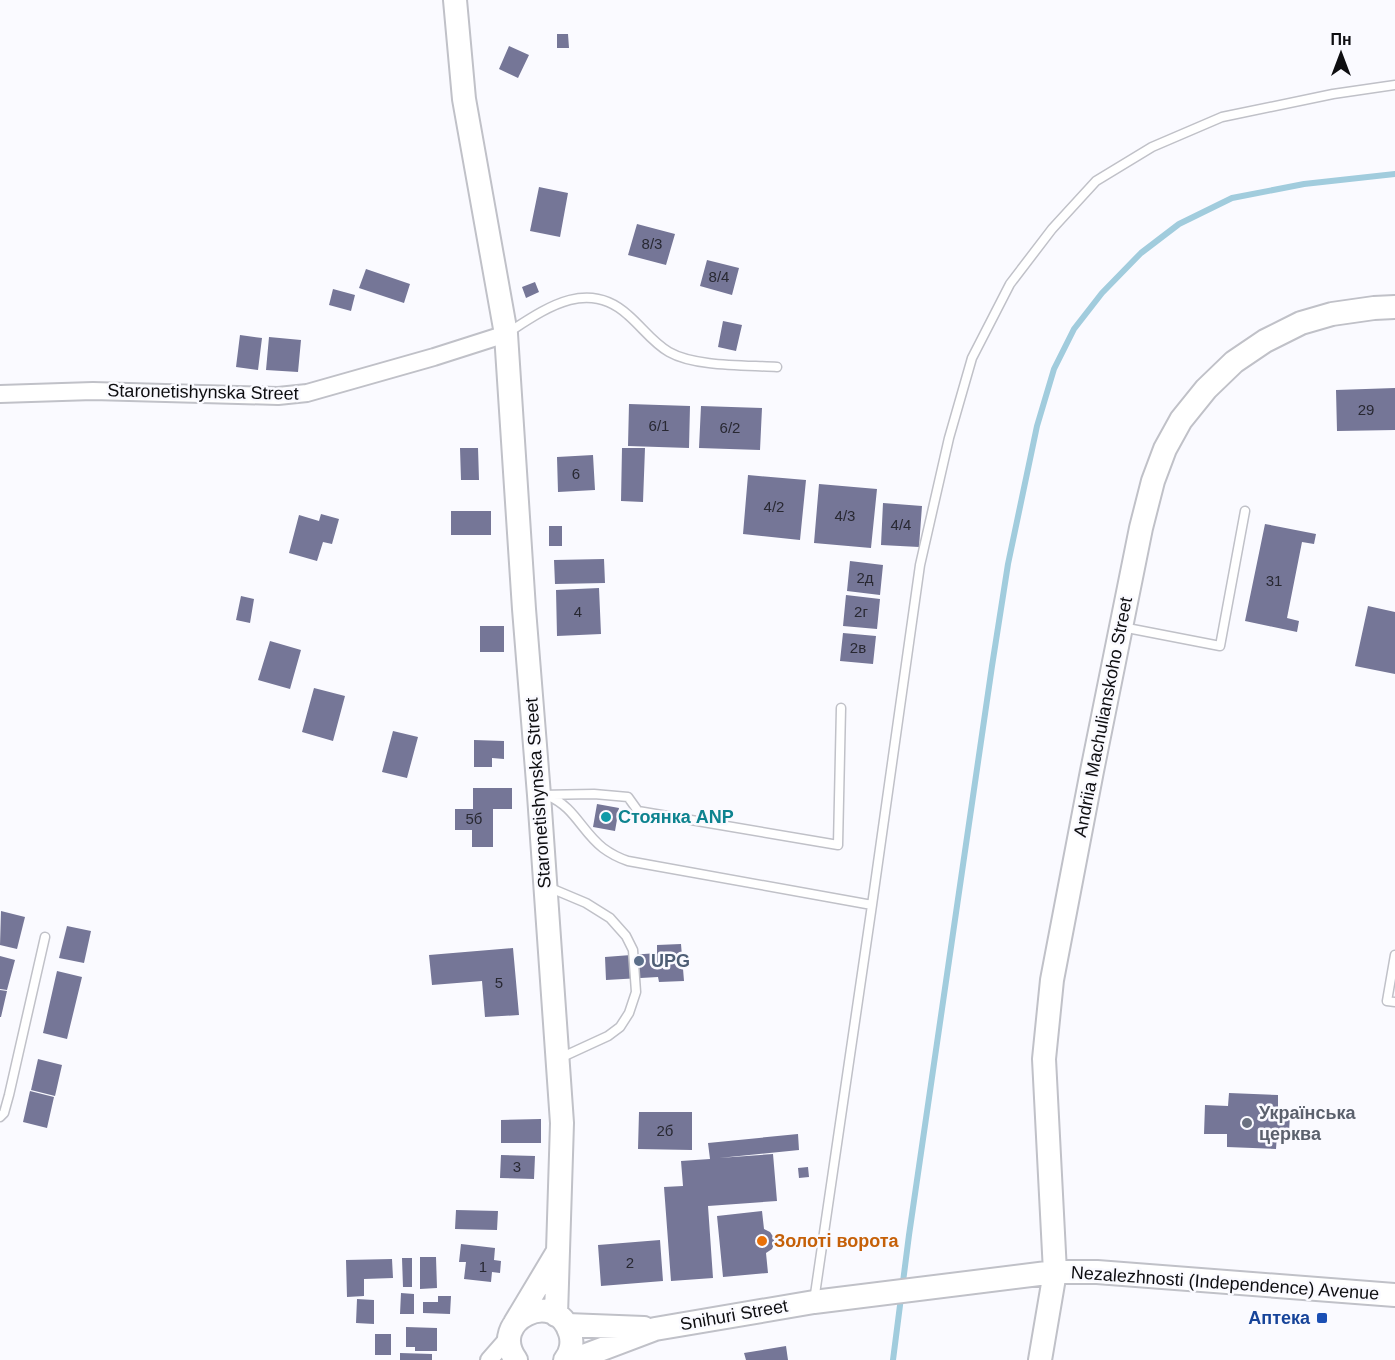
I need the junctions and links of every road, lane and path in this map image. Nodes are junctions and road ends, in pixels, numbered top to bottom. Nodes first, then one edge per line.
1 (455, 0) edge
2 (1395, 86) edge
3 (1395, 308) edge
4 (506, 334) junction
5 (777, 368) dead end
6 (0, 394) edge
7 (1245, 511) dead end
8 (1122, 626) junction
9 (841, 708) dead end
10 (539, 795) junction
11 (546, 886) junction
12 (872, 905) junction
13 (45, 937) dead end
14 (1395, 955) edge
15 (1395, 1002) edge
16 (558, 1059) junction
17 (0, 1117) edge
18 (558, 1252) junction
19 (1055, 1272) junction
20 (1395, 1295) edge
21 (814, 1302) junction
22 (562, 1320) junction
23 (655, 1329) junction
24 (512, 1330) junction
25 (489, 1360) edge
26 (516, 1360) edge
27 (565, 1360) edge
28 (573, 1360) edge
29 (1041, 1360) edge

1 - 4 main road, Staronetishynska Street
2 - 12 lane
3 - 8 main road, Andriia Machulianskoho Street
4 - 5 lane
4 - 6 street, Staronetishynska Street
4 - 10 main road, Staronetishynska Street
7 - 8 lane
8 - 19 main road, Andriia Machulianskoho Street
9 - 10 lane
10 - 11 main road, Staronetishynska Street
10 - 12 lane
11 - 16 main road, Staronetishynska Street
11 - 16 lane
12 - 21 lane
13 - 17 lane
14 - 15 lane
16 - 18 main road, Staronetishynska Street
18 - 22 main road, Staronetishynska Street
18 - 24 main road, Staronetishynska Street
19 - 20 main road, Nezalezhnosti (Independence) Avenue
19 - 21 main road, Nezalezhnosti (Independence) Avenue
19 - 29 main road, Andriia Machulianskoho Street
21 - 23 main road, Snihuri Street
22 - 23 main road, Snihuri Street
22 - 24 main road, Snihuri Street
22 - 27 main road, Staronetishynska Street
23 - 28 main road, Snihuri Street
24 - 25 street
24 - 26 main road

